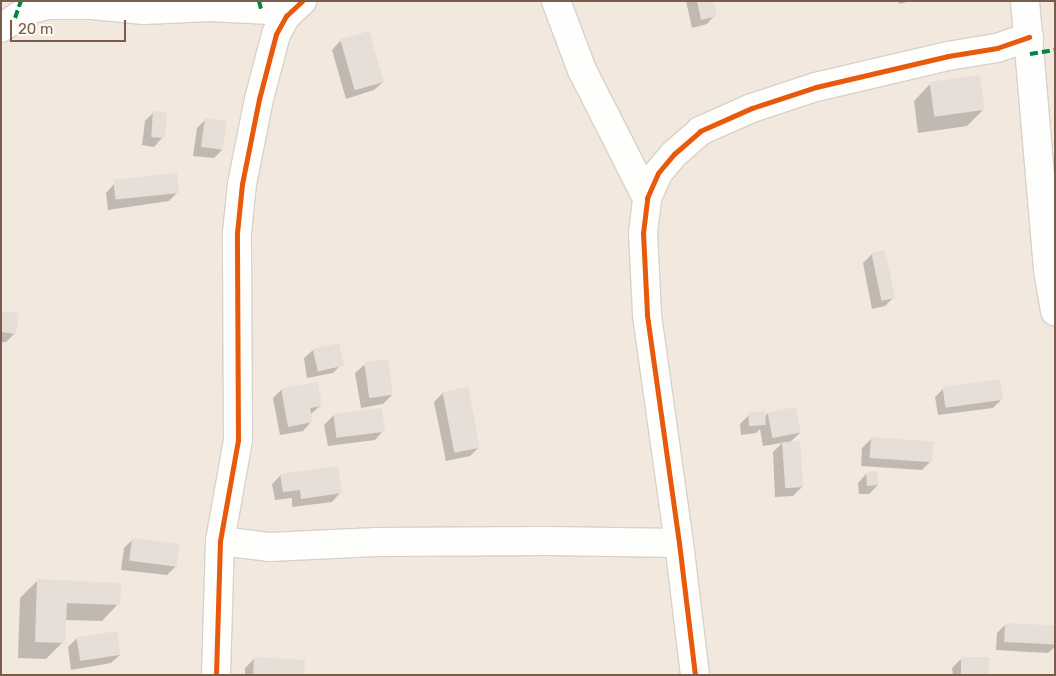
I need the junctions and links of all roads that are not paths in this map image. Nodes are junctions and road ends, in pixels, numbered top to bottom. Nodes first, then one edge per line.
1 (556, 1) edge
2 (1025, 1) edge
3 (296, 6) edge
4 (1, 28) edge
5 (1029, 37) junction
6 (647, 198) junction
7 (1055, 312) edge
8 (220, 541) junction
9 (679, 544) junction
10 (216, 675) edge
11 (695, 675) edge

1 - 6 street
2 - 5 street
3 - 4 street
3 - 8 street
5 - 6 street
5 - 7 street
6 - 9 street
8 - 9 street
8 - 10 street
9 - 11 street

